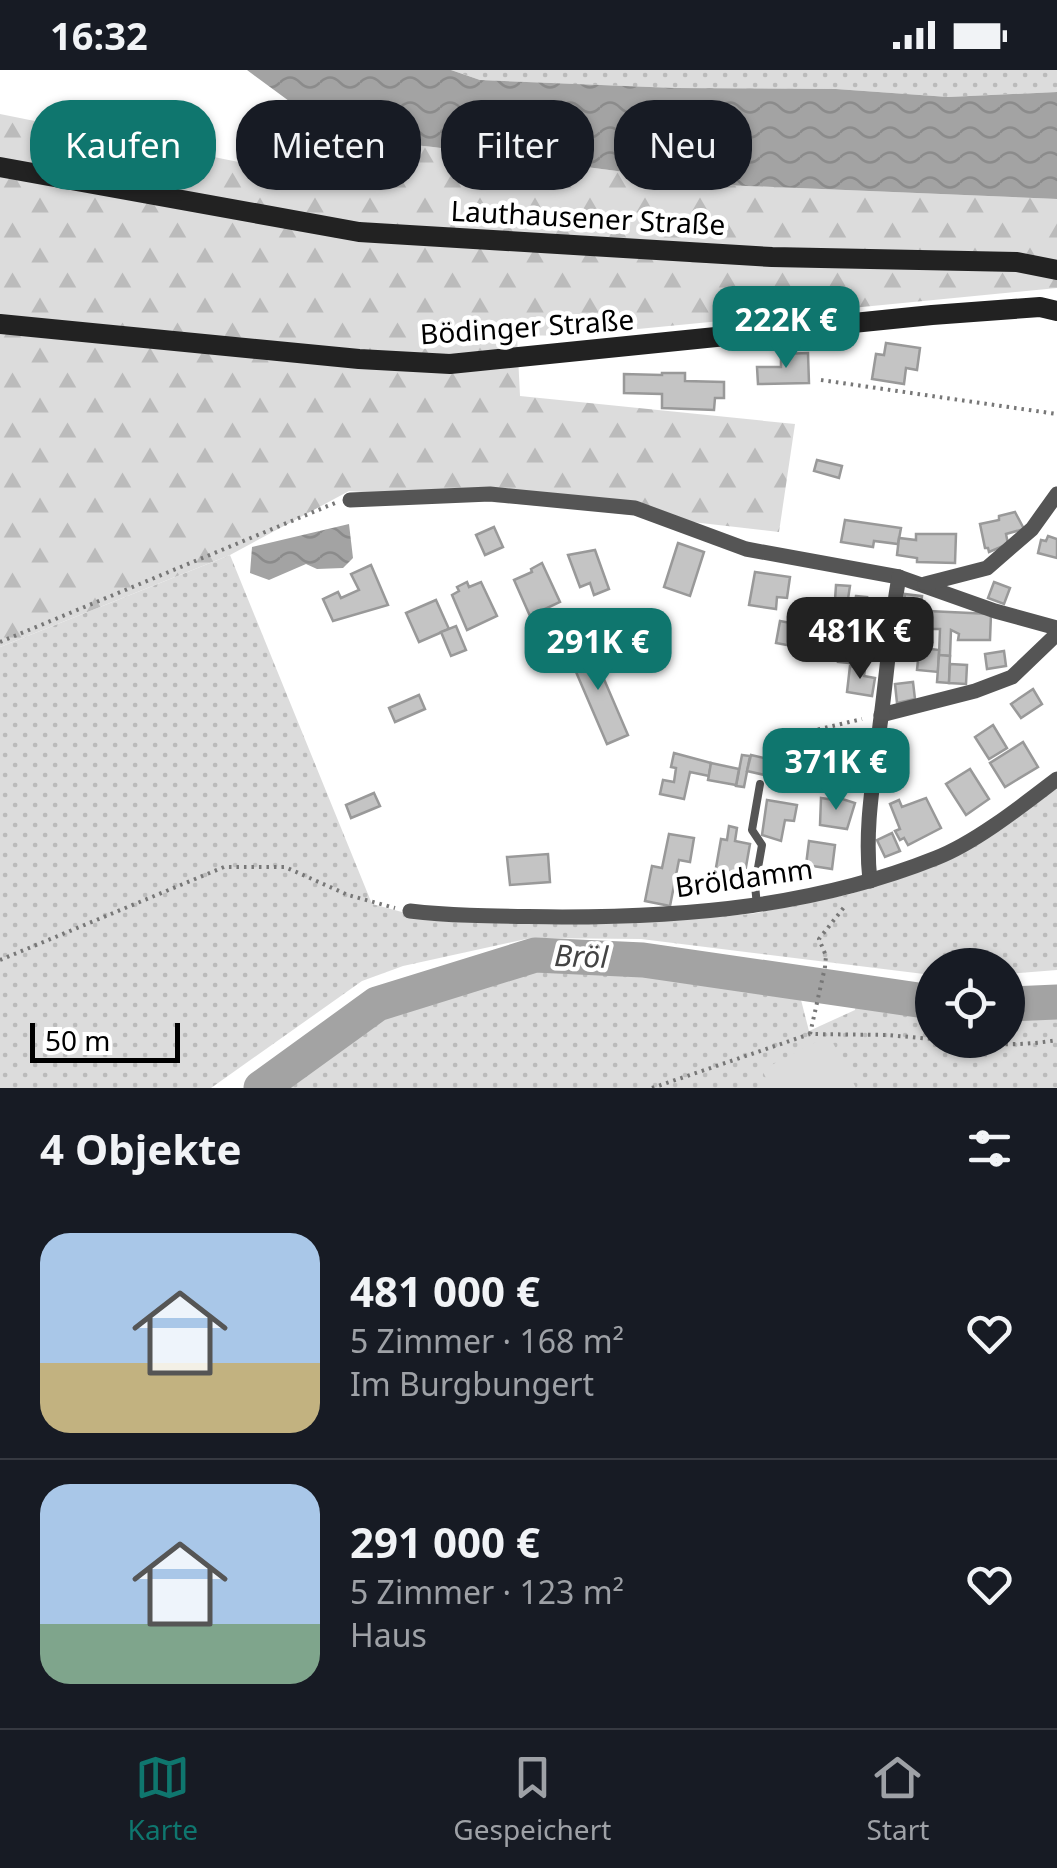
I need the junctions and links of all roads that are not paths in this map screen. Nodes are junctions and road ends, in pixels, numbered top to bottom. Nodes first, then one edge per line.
1 (0, 167) edge
2 (1057, 270) edge
3 (1057, 310) edge
4 (0, 324) edge
5 (1057, 494) edge
6 (350, 500) road end
7 (899, 577) junction
8 (925, 584) junction
9 (1057, 631) edge
10 (881, 717) junction
11 (1057, 780) edge
12 (760, 784) dead end
13 (863, 884) junction
14 (757, 906) junction
15 (410, 912) road end

1 - 2 street, Lauthausener Straße
3 - 4 street, Bödinger Straße
5 - 8 street
6 - 7 street
7 - 8 street
7 - 10 street
8 - 9 street
9 - 10 street
10 - 13 street
11 - 13 street, Bröldamm
12 - 14 lane
13 - 14 street, Bröldamm
14 - 15 street, Bröldamm

